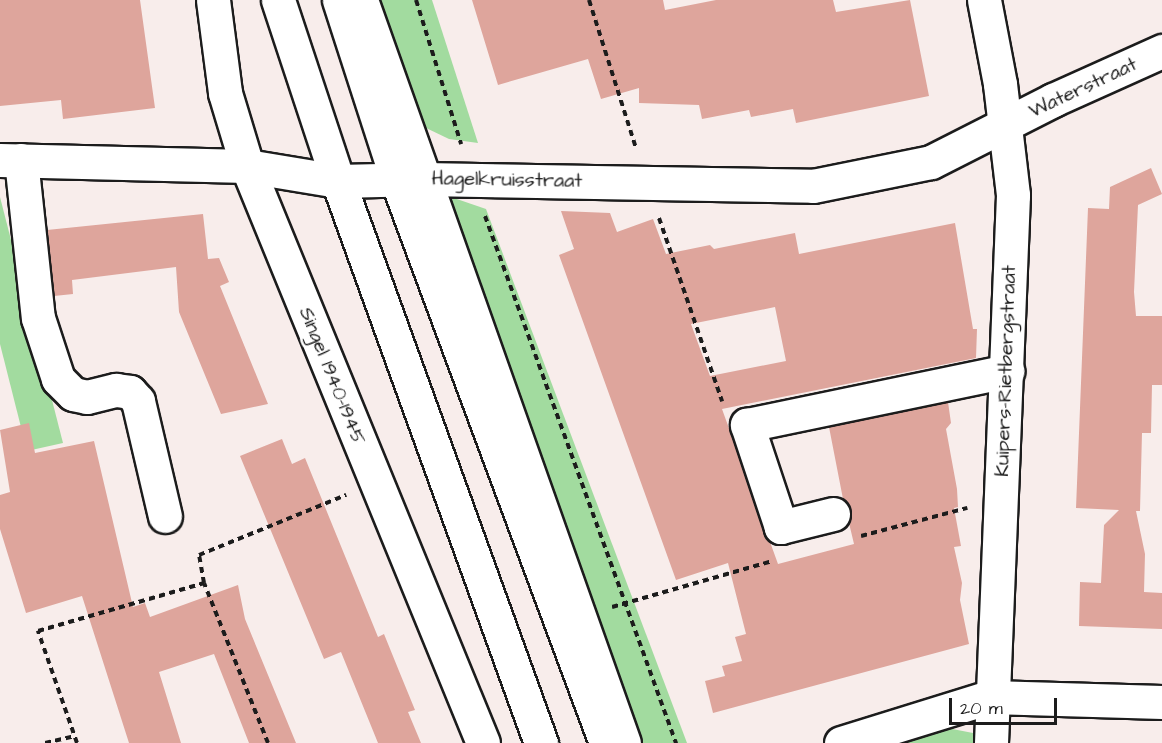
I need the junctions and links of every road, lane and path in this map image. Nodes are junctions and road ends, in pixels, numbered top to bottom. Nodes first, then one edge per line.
1 (213, 0) edge
2 (278, 0) edge
3 (339, 0) edge
4 (361, 0) edge
5 (416, 0) edge
6 (984, 0) edge
7 (1162, 51) edge
8 (1005, 126) junction
9 (10, 160) edge
10 (247, 166) junction
11 (410, 179) junction
12 (472, 180) junction
13 (338, 181) junction
14 (1007, 371) junction
15 (376, 483) junction
16 (1000, 500) junction
17 (833, 514) joint
18 (165, 516) dead end
19 (781, 527) junction
20 (204, 583) junction
21 (626, 603) junction
22 (579, 617) junction
23 (990, 697) junction
24 (1162, 702) edge
25 (75, 736) junction
26 (45, 743) edge
27 (77, 743) edge
28 (268, 743) edge
29 (483, 743) edge
30 (541, 743) edge
31 (606, 743) edge
32 (624, 743) edge
33 (676, 743) edge
34 (841, 743) edge
35 (991, 743) edge

1 - 10 street, Singel 1940-1945
2 - 13 street
3 - 11 street
4 - 11 street
5 - 12 path
6 - 8 street, Kuipers-Rietbergstraat
7 - 8 street, Waterstraat
8 - 12 street, Hagelkruisstraat
8 - 14 street, Kuipers-Rietbergstraat
9 - 10 street, Hagelkruisstraat
9 - 18 street
10 - 13 street, Hagelkruisstraat
10 - 15 street, Singel 1940-1945
11 - 12 street, Hagelkruisstraat
11 - 13 street, Hagelkruisstraat
11 - 22 street
11 - 31 street
12 - 21 path
13 - 30 street
14 - 16 street, Kuipers-Rietbergstraat
14 - 19 street
15 - 20 path
15 - 29 street, Singel 1940-1945
16 - 17 path
16 - 23 street, Kuipers-Rietbergstraat
17 - 19 street
19 - 21 path
20 - 25 path
20 - 28 path
21 - 22 path
21 - 33 path
22 - 32 street
23 - 24 street
23 - 34 street
23 - 35 street, Kuipers-Rietbergstraat
25 - 26 path
25 - 27 path

